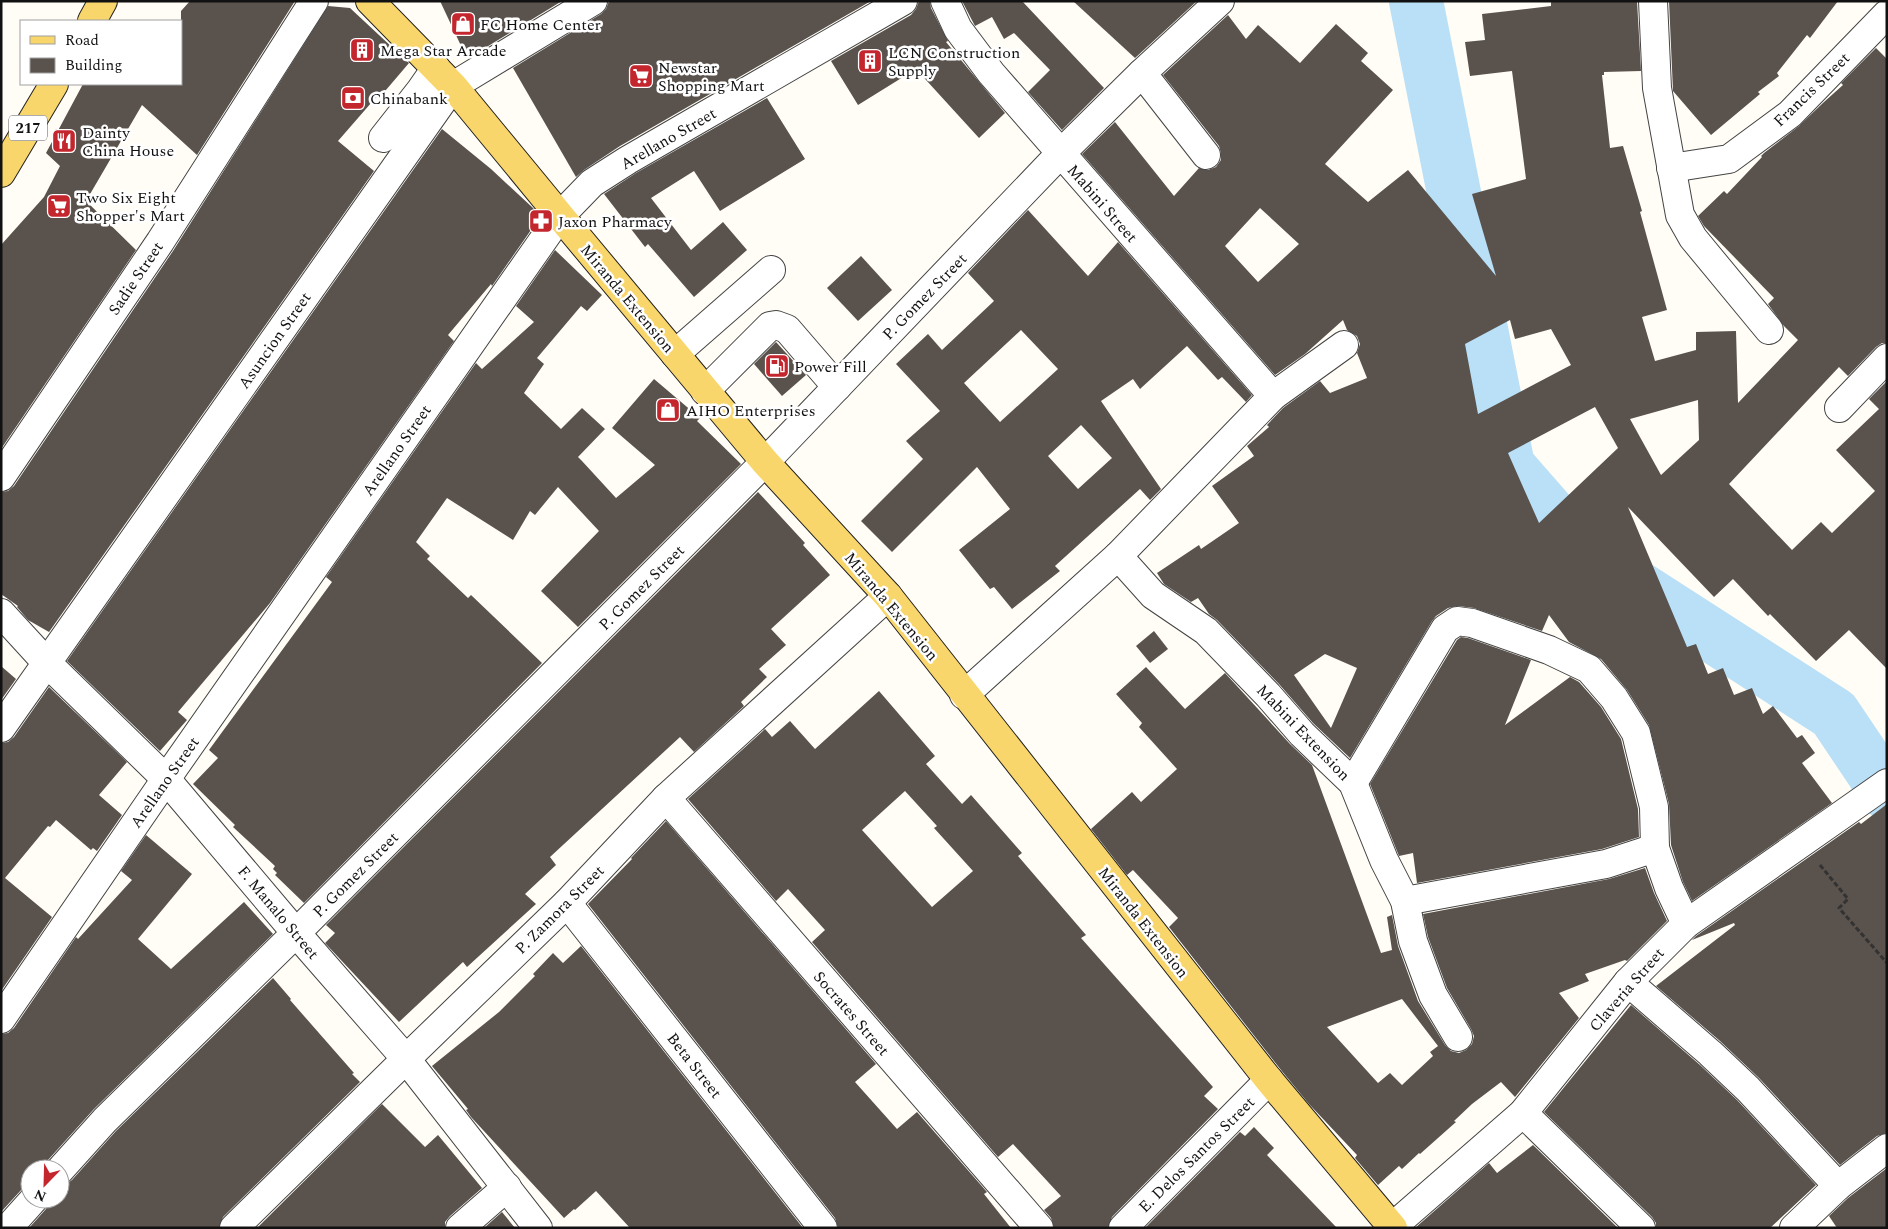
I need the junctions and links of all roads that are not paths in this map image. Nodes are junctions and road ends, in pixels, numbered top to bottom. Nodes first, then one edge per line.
1 (103, 1) edge
2 (314, 1) edge
3 (370, 1) edge
4 (593, 1) edge
5 (903, 1) edge
6 (945, 1) edge
7 (1220, 1) edge
8 (1654, 1) edge
9 (1887, 14) edge
10 (93, 20) edge
11 (1142, 74) junction
12 (445, 77) junction
13 (53, 85) edge
14 (383, 138) dead end
15 (1060, 154) junction
16 (1206, 154) dead end
17 (1671, 168) junction
18 (1, 173) edge
19 (560, 216) junction
20 (771, 270) dead end
21 (1769, 330) dead end
22 (1344, 345) dead end
23 (675, 354) junction
24 (1887, 358) edge
25 (837, 387) junction
26 (706, 391) junction
27 (1273, 396) junction
28 (1839, 408) dead end
29 (765, 462) junction
30 (1, 477) edge
31 (1118, 556) junction
32 (888, 596) junction
33 (1, 613) edge
34 (46, 662) junction
35 (964, 695) junction
36 (1, 728) edge
37 (166, 779) junction
38 (1353, 783) junction
39 (1876, 791) edge
40 (666, 798) junction
41 (1654, 848) junction
42 (1405, 901) junction
43 (567, 904) junction
44 (1686, 924) junction
45 (296, 933) junction
46 (1628, 982) junction
47 (1, 1019) edge
48 (1458, 1037) dead end
49 (406, 1059) junction
50 (1269, 1080) junction
51 (1522, 1113) junction
52 (1887, 1148) edge
53 (70, 1159) edge
54 (1838, 1186) junction
55 (507, 1187) junction
56 (25, 1209) edge
57 (8, 1228) edge
58 (234, 1228) edge
59 (460, 1228) edge
60 (538, 1228) edge
61 (823, 1228) edge
62 (1039, 1228) edge
63 (1122, 1228) edge
64 (1392, 1228) edge
65 (1642, 1228) edge
66 (1794, 1228) edge

1 - 10 main road
2 - 30 street, Sadie Street
3 - 12 main road, Miranda Extension
4 - 12 street, Asuncion Street
5 - 19 street, Arellano Street
6 - 15 street, Mabini Street
7 - 11 street, P. Gomez Street
8 - 17 street
9 - 17 street, Francis Street
11 - 15 street, P. Gomez Street
11 - 16 street
12 - 14 street
12 - 19 main road, Miranda Extension
12 - 34 street, Asuncion Street
13 - 18 main road, 217
15 - 25 street, P. Gomez Street
15 - 27 street, Mabini Street
17 - 21 street
19 - 23 main road, Miranda Extension
19 - 37 street, Arellano Street
20 - 23 street
22 - 27 street
23 - 26 main road, Miranda Extension
24 - 28 street
25 - 26 street
25 - 29 street, P. Gomez Street
26 - 29 main road, Miranda Extension
27 - 31 street
29 - 32 main road, Miranda Extension
29 - 45 street, P. Gomez Street
31 - 35 street
31 - 38 street, Mabini Extension
32 - 35 main road, Miranda Extension
32 - 40 street, P. Zamora Street
33 - 34 street, F. Manalo Street
34 - 36 street, Asuncion Street
34 - 37 street, F. Manalo Street
35 - 50 main road, Miranda Extension
37 - 45 street, F. Manalo Street
37 - 47 street, Arellano Street
38 - 41 street
38 - 42 street, Mabini Extension
39 - 44 street, Claveria Street
40 - 43 street, P. Zamora Street
40 - 62 street, Socrates Street
41 - 42 street
41 - 44 street
42 - 48 street, Mabini Extension
43 - 49 street, P. Zamora Street
43 - 61 street, Beta Street
44 - 46 street, Claveria Street
45 - 49 street, F. Manalo Street
45 - 53 street, P. Gomez Street
46 - 51 street, Claveria Street
46 - 54 street
49 - 55 street, F. Manalo Street
49 - 58 street, P. Zamora Street
50 - 63 street, E. Delos Santos Street
50 - 64 main road, Miranda Extension
51 - 64 street, Claveria Street
51 - 65 street
52 - 54 street
54 - 66 street
55 - 59 street
55 - 60 street, F. Manalo Street
56 - 57 street

